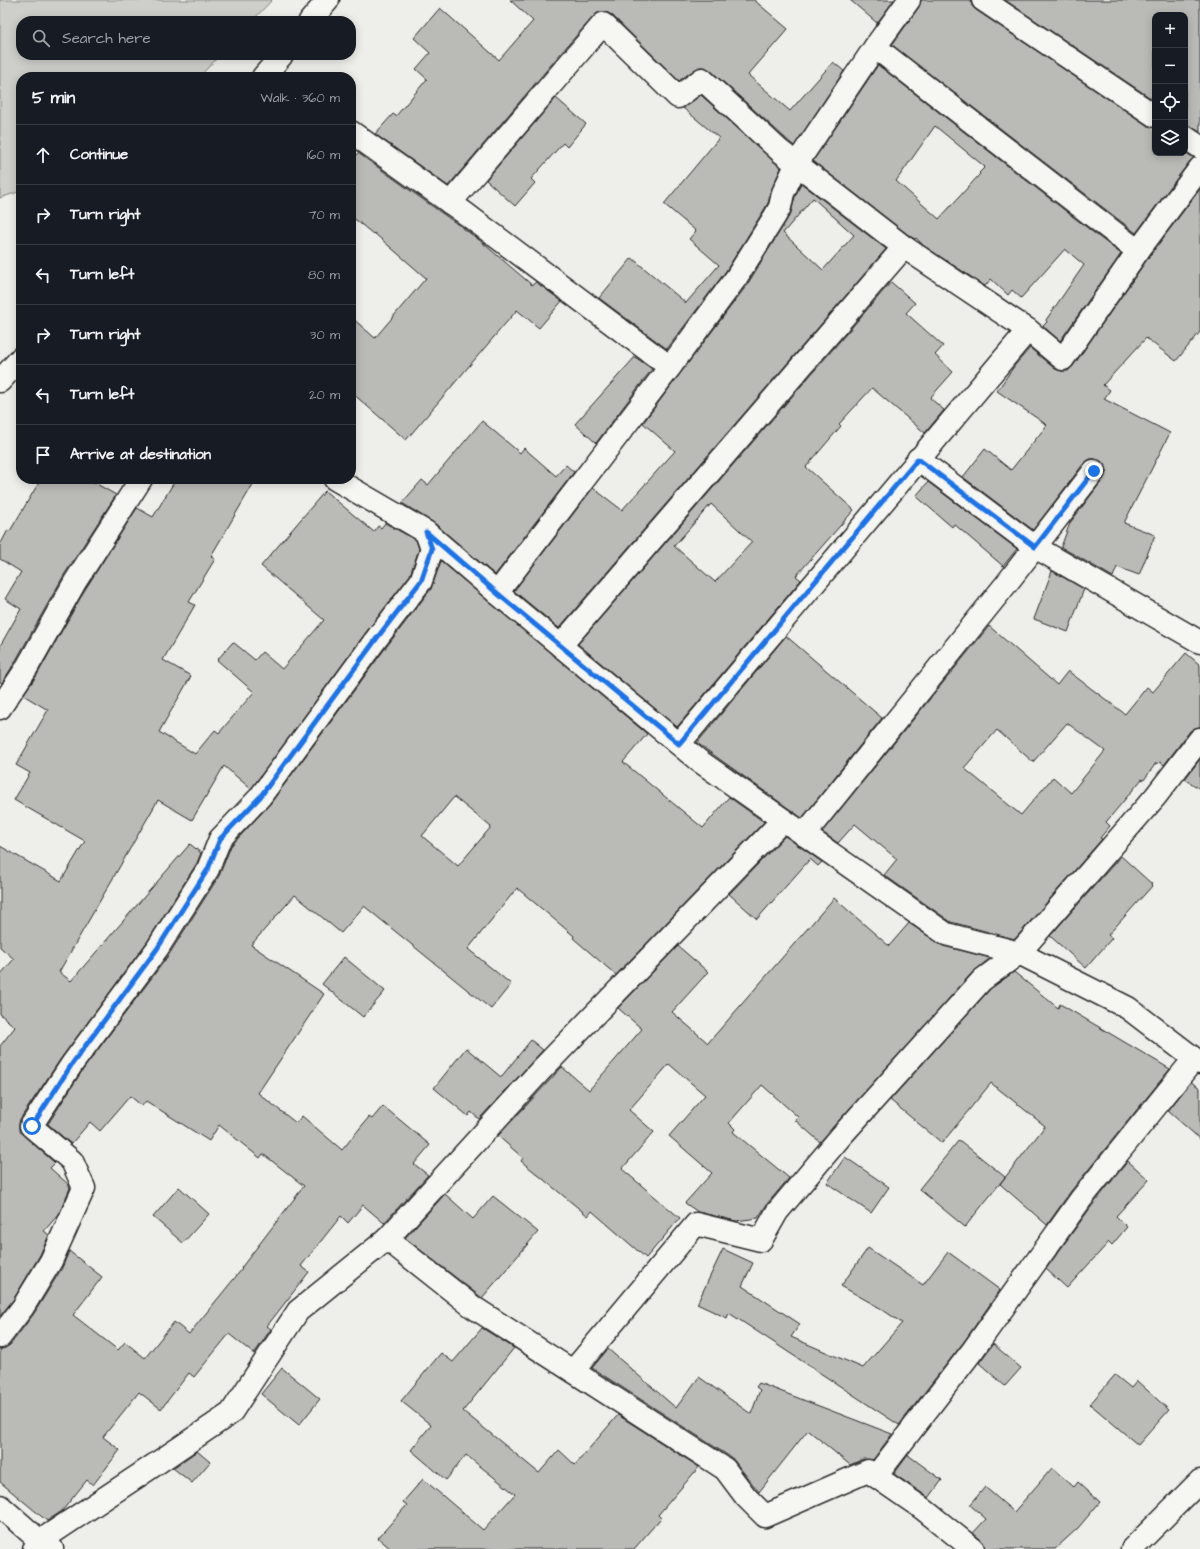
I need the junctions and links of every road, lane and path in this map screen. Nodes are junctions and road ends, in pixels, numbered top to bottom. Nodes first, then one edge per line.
1 (328, 0) edge
2 (909, 0) edge
3 (983, 0) edge
4 (314, 16) edge
5 (874, 47) junction
6 (278, 60) edge
7 (270, 72) edge
8 (1152, 114) edge
9 (356, 136) edge
10 (1188, 139) edge
11 (1200, 147) edge
12 (797, 164) junction
13 (1200, 168) edge
14 (450, 203) junction
15 (904, 247) junction
16 (1138, 251) junction
17 (1028, 330) junction
18 (16, 363) edge
19 (670, 367) junction
20 (0, 381) edge
21 (918, 459) junction
22 (1094, 471) dead end
23 (138, 484) edge
24 (344, 484) edge
25 (426, 532) junction
26 (1035, 547) junction
27 (497, 593) junction
28 (1200, 642) edge
29 (561, 646) junction
30 (0, 708) edge
31 (1200, 738) edge
32 (679, 744) junction
33 (783, 820) junction
34 (804, 834) junction
35 (1020, 953) junction
36 (1197, 1061) edge
37 (387, 1239) junction
38 (0, 1337) edge
39 (573, 1372) junction
40 (876, 1476) junction
41 (1200, 1481) edge
42 (0, 1506) edge
43 (42, 1546) edge
44 (973, 1549) edge
45 (1132, 1549) edge

1 - 4 street
2 - 5 street
3 - 8 street
5 - 12 street
5 - 16 street
6 - 7 street
9 - 14 street
10 - 11 street
12 - 14 street
12 - 15 street
12 - 19 street
13 - 16 street
14 - 19 street
15 - 17 street
15 - 29 street
16 - 17 street
17 - 21 street
18 - 20 street
19 - 27 street
21 - 26 street
21 - 32 street
22 - 26 street
23 - 30 street
24 - 25 street
25 - 27 street
25 - 38 street
26 - 28 street
26 - 34 street
27 - 29 street
29 - 32 street
31 - 35 street
32 - 33 street
33 - 34 street
33 - 37 street
34 - 35 street
35 - 36 street
35 - 39 street
36 - 40 street
37 - 39 street
37 - 43 street
39 - 40 street
40 - 44 street
41 - 45 street
42 - 43 street

